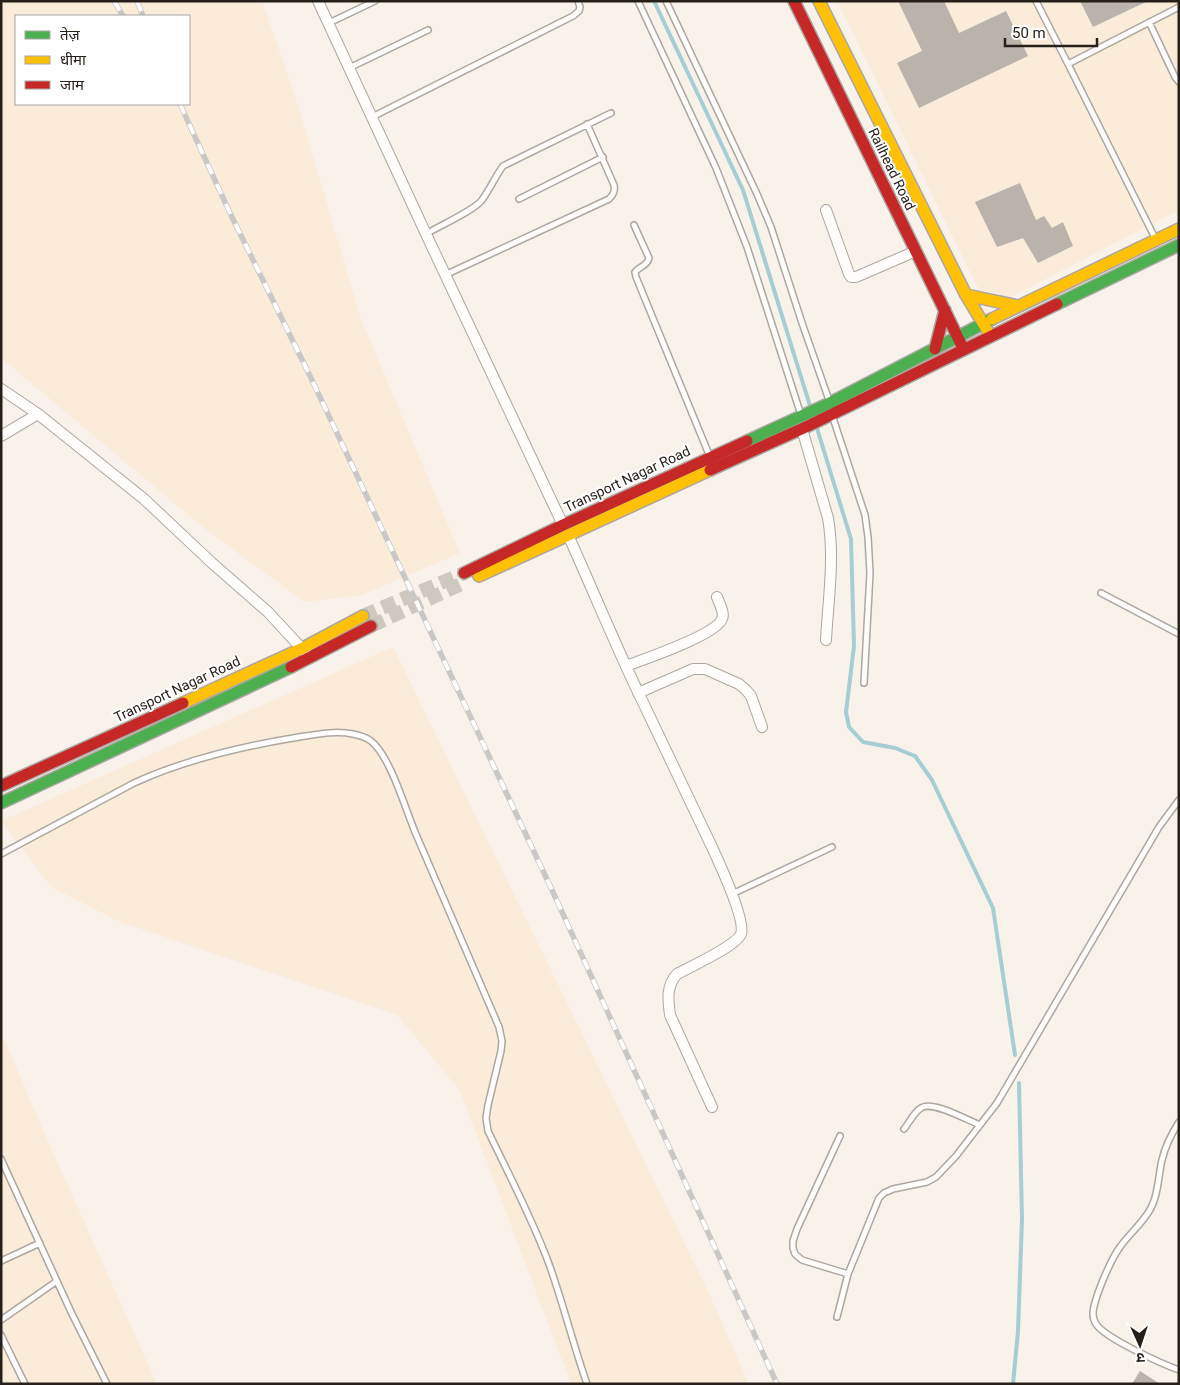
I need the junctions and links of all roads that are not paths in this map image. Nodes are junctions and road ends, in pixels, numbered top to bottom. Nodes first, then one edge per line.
1 (318, 1) edge
2 (376, 1) edge
3 (578, 1) edge
4 (638, 1) edge
5 (666, 1) edge
6 (794, 1) edge
7 (819, 1) edge
8 (1036, 1) edge
9 (1179, 7) edge
10 (1149, 22) junction
11 (328, 23) junction
12 (428, 30) dead end
13 (1068, 64) junction
14 (349, 68) junction
15 (1179, 82) edge
16 (611, 113) dead end
17 (372, 117) junction
18 (587, 124) junction
19 (603, 157) junction
20 (518, 199) dead end
21 (826, 210) dead end
22 (634, 224) dead end
23 (1179, 229) edge
24 (426, 234) junction
25 (1156, 240) junction
26 (1179, 245) edge
27 (916, 251) junction
28 (445, 275) junction
29 (966, 295) junction
30 (1018, 306) junction
31 (945, 310) junction
32 (983, 324) junction
33 (990, 336) junction
34 (958, 337) junction
35 (935, 349) junction
36 (964, 349) junction
37 (1, 389) edge
38 (828, 404) junction
39 (38, 414) junction
40 (802, 415) junction
41 (830, 416) junction
42 (805, 428) junction
43 (1, 436) edge
44 (710, 457) junction
45 (566, 530) junction
46 (465, 578) tunnel mouth
47 (1101, 593) dead end
48 (717, 597) dead end
49 (363, 616) tunnel mouth
50 (371, 626) tunnel mouth
51 (1179, 634) edge
52 (826, 640) dead end
53 (303, 648) junction
54 (310, 658) junction
55 (626, 666) junction
56 (864, 683) dead end
57 (638, 693) junction
58 (762, 727) dead end
59 (1, 786) edge
60 (1179, 800) edge
61 (1, 803) edge
62 (832, 847) dead end
63 (1, 854) edge
64 (732, 894) junction
65 (712, 1107) dead end
66 (1179, 1122) edge
67 (980, 1125) junction
68 (904, 1129) dead end
69 (840, 1136) dead end
70 (1, 1158) edge
71 (40, 1244) junction
72 (1, 1261) edge
73 (848, 1274) junction
74 (57, 1280) junction
75 (836, 1317) dead end
76 (1, 1320) edge
77 (1, 1335) edge
78 (1179, 1370) edge
79 (25, 1384) edge
80 (107, 1384) edge
81 (588, 1384) edge

1 - 11 street
2 - 11 lane
3 - 17 lane
4 - 40 lane
5 - 38 lane
6 - 27 main road, Railhead Road
7 - 29 main road, Railhead Road
8 - 13 lane
9 - 10 lane
10 - 13 lane
10 - 15 lane
11 - 14 street
12 - 14 lane
13 - 25 lane
14 - 17 street
16 - 18 lane
17 - 24 street
18 - 19 lane
18 - 24 lane
19 - 20 lane
19 - 28 lane
21 - 27 street
22 - 44 lane
23 - 25 main road
24 - 28 street
25 - 30 main road, Transport Nagar Road
26 - 33 main road
27 - 31 main road, Railhead Road
28 - 45 street
29 - 30 main road
29 - 32 main road, Railhead Road
30 - 32 main road, Transport Nagar Road
31 - 34 main road, Railhead Road
31 - 35 main road
32 - 33 main road, Railhead Road
32 - 34 main road, Transport Nagar Road
33 - 36 main road
34 - 35 main road, Transport Nagar Road
34 - 36 main road, Railhead Road
35 - 38 main road, Transport Nagar Road
36 - 41 main road
37 - 39 street
38 - 40 main road, Transport Nagar Road
39 - 43 street
39 - 53 street
40 - 44 main road, Transport Nagar Road
41 - 42 main road
41 - 56 lane
42 - 45 main road
42 - 52 street
44 - 45 main road, Transport Nagar Road
45 - 46 main road, Transport Nagar Road
45 - 55 street
47 - 51 lane
48 - 55 street
49 - 53 main road, Transport Nagar Road
50 - 54 main road, Transport Nagar Road
53 - 54 street
53 - 59 main road, Transport Nagar Road
54 - 61 main road, Transport Nagar Road
55 - 57 street
57 - 58 street
57 - 64 street
60 - 67 lane
62 - 64 lane
63 - 81 lane
64 - 65 street
66 - 78 lane
67 - 68 lane
67 - 73 lane
69 - 73 lane
70 - 71 lane
71 - 72 lane
71 - 74 lane
73 - 75 lane
74 - 76 lane
74 - 80 lane
77 - 79 lane

